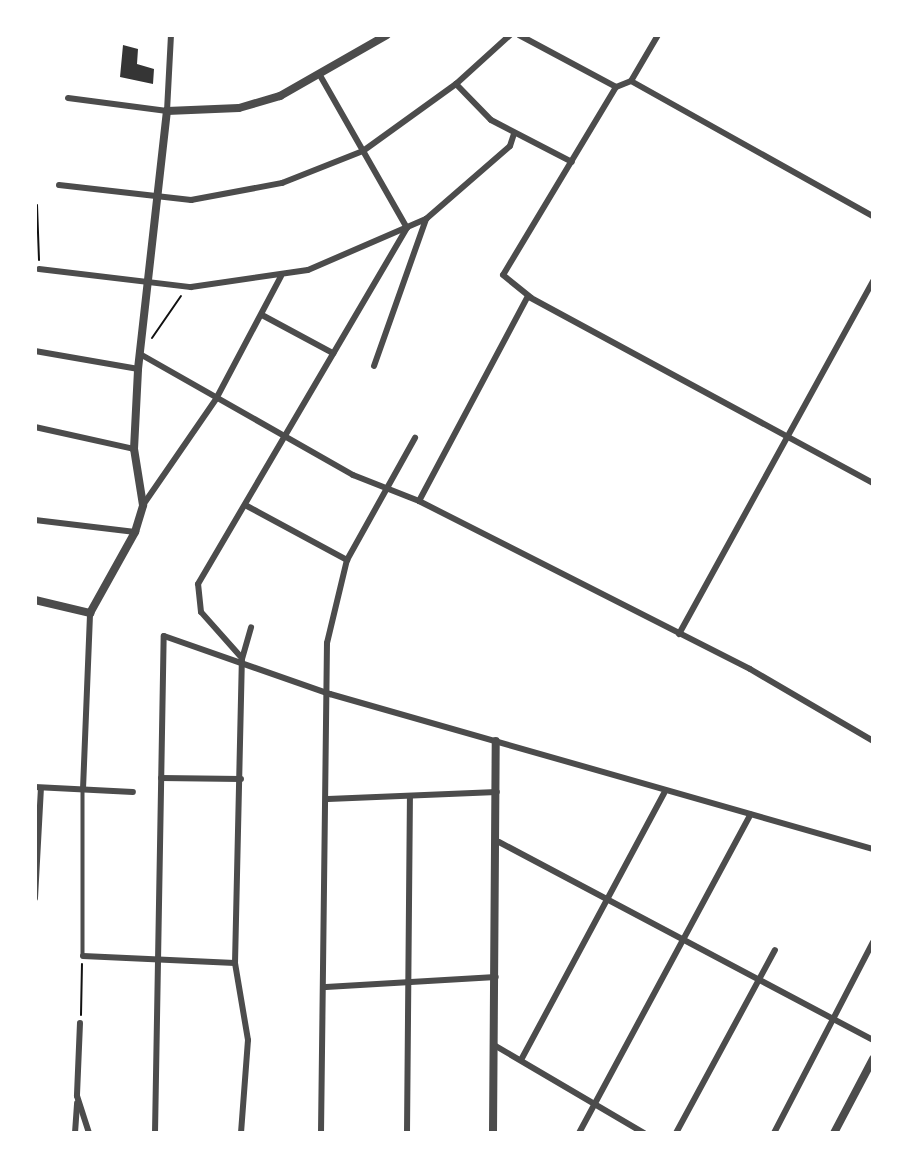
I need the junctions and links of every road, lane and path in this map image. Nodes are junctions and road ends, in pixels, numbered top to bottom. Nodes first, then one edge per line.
1 (171, 35) edge
2 (387, 35) edge
3 (510, 35) edge
4 (519, 35) edge
5 (658, 35) edge
6 (320, 77) junction
7 (631, 81) junction
8 (457, 84) junction
9 (616, 87) junction
10 (68, 98) dead end
11 (167, 111) junction
12 (514, 134) junction
13 (362, 151) junction
14 (572, 162) junction
15 (59, 185) dead end
16 (157, 199) junction
17 (37, 205) dead end
18 (873, 216) edge
19 (426, 219) junction
20 (407, 228) junction
21 (39, 269) joint
22 (281, 276) junction
23 (873, 281) edge
24 (147, 283) junction
25 (187, 286) junction
26 (528, 296) junction
27 (262, 315) junction
28 (35, 351) edge
29 (140, 354) junction
30 (333, 354) junction
31 (374, 366) dead end
32 (138, 369) junction
33 (216, 399) junction
34 (35, 427) edge
35 (789, 437) junction
36 (285, 438) junction
37 (415, 438) dead end
38 (134, 449) junction
39 (873, 483) edge
40 (389, 494) junction
41 (419, 501) junction
42 (143, 505) junction
43 (247, 506) junction
44 (35, 520) edge
45 (135, 532) junction
46 (347, 560) junction
47 (35, 600) edge
48 (90, 613) junction
49 (251, 627) dead end
50 (679, 634) junction
51 (242, 659) junction
52 (330, 694) junction
53 (496, 741) junction
54 (873, 741) edge
55 (162, 778) junction
56 (242, 779) junction
57 (38, 787) edge
58 (83, 789) junction
59 (134, 792) dead end
60 (497, 792) junction
61 (664, 793) junction
62 (410, 797) junction
63 (328, 799) junction
64 (751, 814) junction
65 (499, 842) junction
66 (873, 849) edge
67 (35, 898) edge
68 (606, 903) junction
69 (682, 941) junction
70 (873, 943) edge
71 (775, 950) dead end
72 (83, 956) junction
73 (160, 958) junction
74 (235, 963) junction
75 (496, 977) junction
76 (759, 981) junction
77 (408, 984) junction
78 (326, 987) junction
79 (834, 1022) junction
80 (80, 1023) joint
81 (873, 1040) edge
82 (494, 1045) junction
83 (873, 1059) edge
84 (521, 1060) junction
85 (78, 1096) junction
86 (593, 1107) junction
87 (75, 1133) edge
88 (89, 1133) edge
89 (155, 1133) edge
90 (241, 1133) edge
91 (321, 1133) edge
92 (407, 1133) edge
93 (493, 1133) edge
94 (579, 1133) edge
95 (644, 1133) edge
96 (676, 1133) edge
97 (774, 1133) edge
98 (834, 1133) edge

1 - 11 street
2 - 6 street
3 - 8 street
4 - 9 street
5 - 7 street
6 - 11 street
6 - 13 street
7 - 9 street
7 - 18 street
8 - 12 street
8 - 13 street
9 - 14 street
10 - 11 street
11 - 16 street
12 - 14 street
12 - 19 street
13 - 16 street
13 - 20 street
14 - 26 street
15 - 16 street
16 - 24 street
17 - 21 path
19 - 20 street
19 - 31 street
20 - 22 street
20 - 30 street
21 - 24 street
22 - 25 street
22 - 27 street
23 - 35 street
24 - 25 street
24 - 29 street
25 - 29 path
26 - 35 street
26 - 41 street
27 - 30 street
27 - 33 street
28 - 32 street
29 - 32 street
29 - 33 street
30 - 36 street
32 - 38 street
33 - 36 street
33 - 42 street
34 - 38 street
35 - 39 street
35 - 50 street
36 - 40 street
36 - 43 street
37 - 40 street
38 - 42 street
40 - 41 street
40 - 46 street
41 - 50 street
42 - 45 street
43 - 46 street
43 - 51 street
44 - 45 street
45 - 48 street
46 - 52 street
47 - 48 street
48 - 58 street
49 - 51 street
50 - 54 street
51 - 52 street
51 - 55 street
51 - 56 street
52 - 53 street
52 - 63 street
53 - 60 street
53 - 61 street
55 - 56 street
55 - 73 street
56 - 74 street
57 - 58 street
57 - 67 street
58 - 59 street
58 - 72 lane
60 - 62 street
60 - 65 street
61 - 64 street
61 - 68 street
62 - 63 street
62 - 77 street
63 - 78 street
64 - 66 street
64 - 69 street
65 - 68 street
65 - 75 street
68 - 69 street
68 - 84 street
69 - 76 street
69 - 86 street
70 - 79 street
71 - 76 street
72 - 73 street
72 - 80 path
73 - 74 street
73 - 89 street
74 - 90 street
75 - 77 street
75 - 82 street
76 - 79 street
76 - 96 street
77 - 78 street
77 - 92 street
78 - 91 street
79 - 81 street
79 - 97 street
80 - 85 street
82 - 84 street
82 - 93 street
83 - 98 street
84 - 86 street
85 - 87 street
85 - 88 street
86 - 94 street
86 - 95 street

